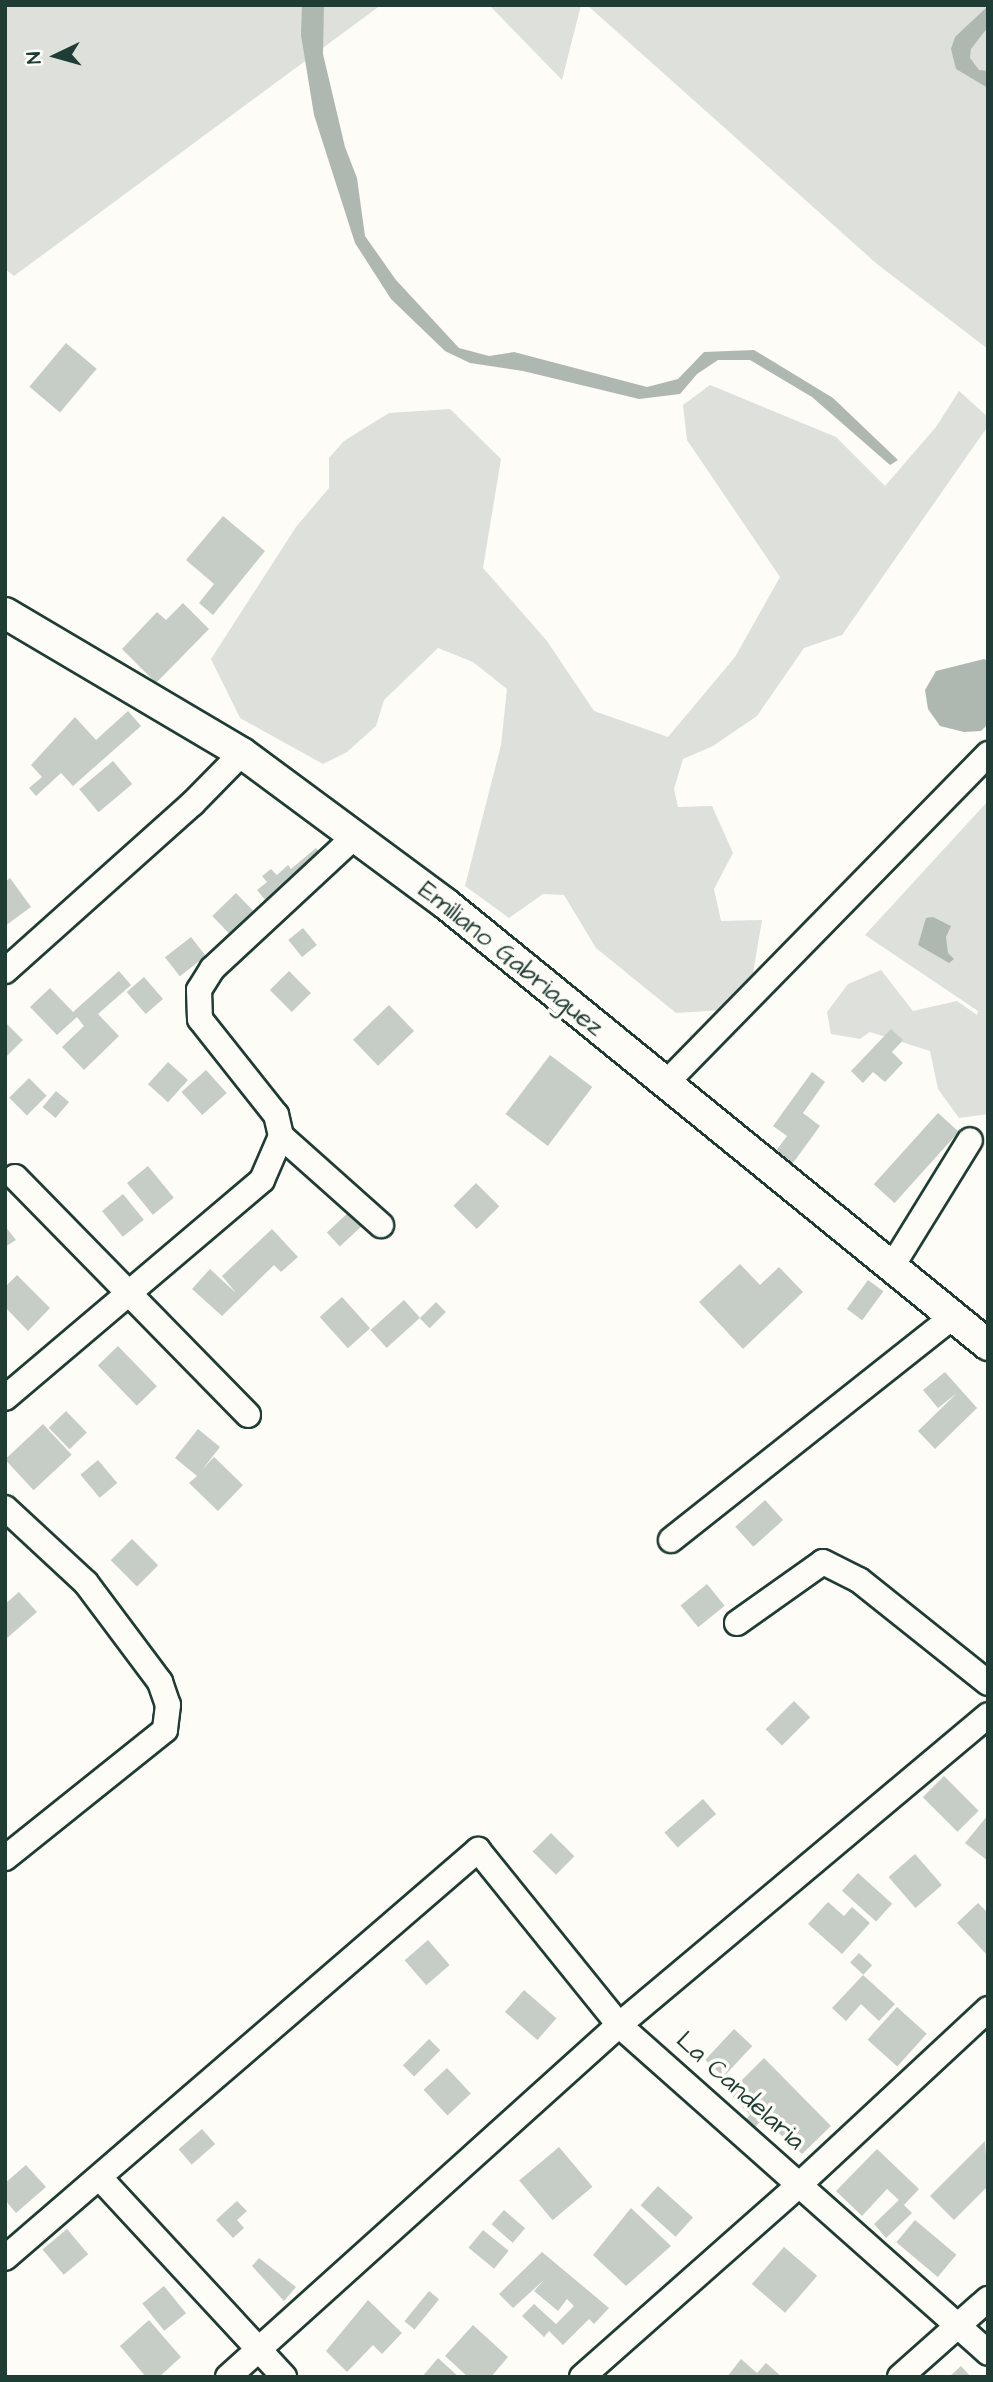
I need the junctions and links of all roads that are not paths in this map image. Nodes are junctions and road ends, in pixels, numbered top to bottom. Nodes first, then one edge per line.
1 (5, 613) edge
2 (242, 753) junction
3 (988, 754) edge
4 (354, 837) junction
5 (5, 971) edge
6 (665, 1084) junction
7 (281, 1136) junction
8 (970, 1140) dead end
9 (15, 1177) dead end
10 (381, 1225) dead end
11 (891, 1268) junction
12 (131, 1292) junction
13 (952, 1317) junction
14 (988, 1345) edge
15 (5, 1398) edge
16 (248, 1415) dead end
17 (5, 1508) edge
18 (671, 1540) dead end
19 (737, 1623) dead end
20 (988, 1684) edge
21 (988, 1715) edge
22 (5, 1858) edge
23 (988, 2009) edge
24 (619, 2025) junction
25 (100, 2178) junction
26 (800, 2185) junction
27 (5, 2258) edge
28 (988, 2299) edge
29 (959, 2326) junction
30 (257, 2352) junction
31 (988, 2353) edge
32 (228, 2377) edge
33 (284, 2377) edge
34 (582, 2377) edge
35 (900, 2377) edge

1 - 2 main road, Emiliano Gabriaguez
2 - 4 main road, Emiliano Gabriaguez
2 - 5 street
3 - 6 street
4 - 6 main road, Emiliano Gabriaguez
4 - 7 street
6 - 11 main road, Emiliano Gabriaguez
7 - 10 street
7 - 12 street
8 - 11 street
9 - 12 street
11 - 13 main road, Emiliano Gabriaguez
12 - 15 street
12 - 16 street
13 - 14 main road, Emiliano Gabriaguez
13 - 18 street
17 - 22 street
19 - 20 street
21 - 24 street
23 - 26 street
24 - 25 street, La Candelaria
24 - 26 street, La Candelaria
24 - 30 street
25 - 27 street
25 - 30 street
26 - 29 street, La Candelaria
26 - 34 street
28 - 29 street
29 - 31 street, La Candelaria
29 - 35 street
30 - 32 street
30 - 33 street

